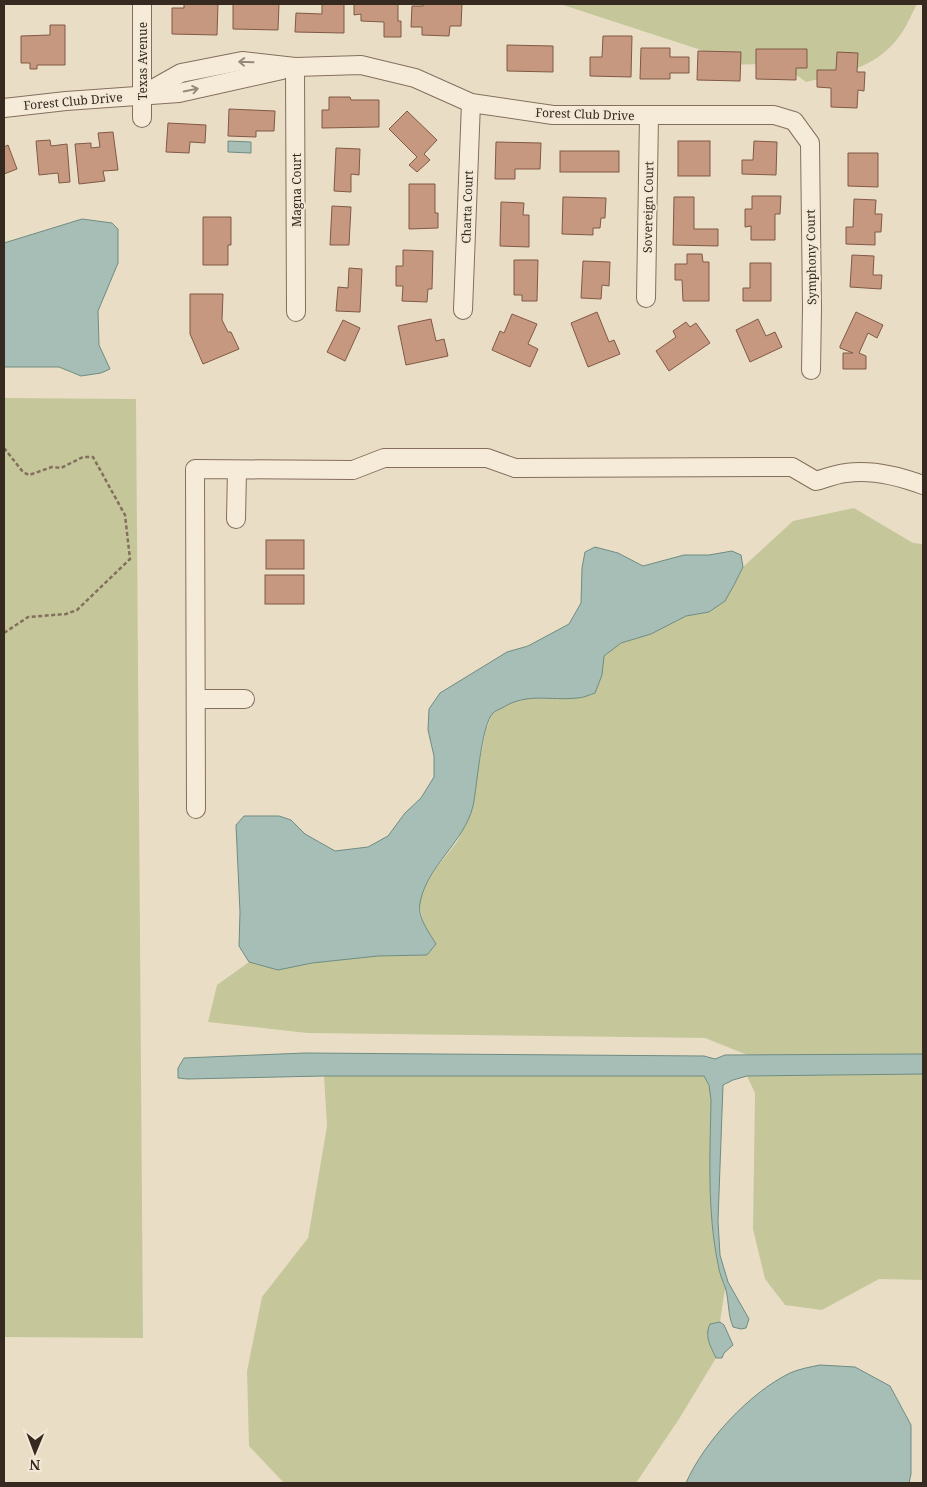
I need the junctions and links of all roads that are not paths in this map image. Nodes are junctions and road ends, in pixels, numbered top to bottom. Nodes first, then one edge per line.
1 (142, 4) edge
2 (295, 67) junction
3 (142, 95) junction
4 (471, 103) junction
5 (4, 108) edge
6 (649, 116) junction
7 (142, 118) dead end
8 (810, 143) joint
9 (646, 298) dead end
10 (463, 310) dead end
11 (296, 312) dead end
12 (811, 370) dead end
13 (236, 470) junction
14 (923, 485) edge
15 (236, 519) dead end
16 (196, 699) junction
17 (245, 699) dead end
18 (196, 808) dead end

1 - 3 street, Texas Avenue
2 - 3 street, Forest Club Drive
2 - 4 street, Forest Club Drive
2 - 11 street, Magna Court
3 - 5 street, Forest Club Drive
3 - 7 street, Texas Avenue
4 - 6 street, Forest Club Drive
4 - 10 street, Charta Court
6 - 8 street, Forest Club Drive
6 - 9 street, Sovereign Court
8 - 12 street, Symphony Court
13 - 14 street
13 - 15 street
13 - 16 street
16 - 17 street
16 - 18 street

